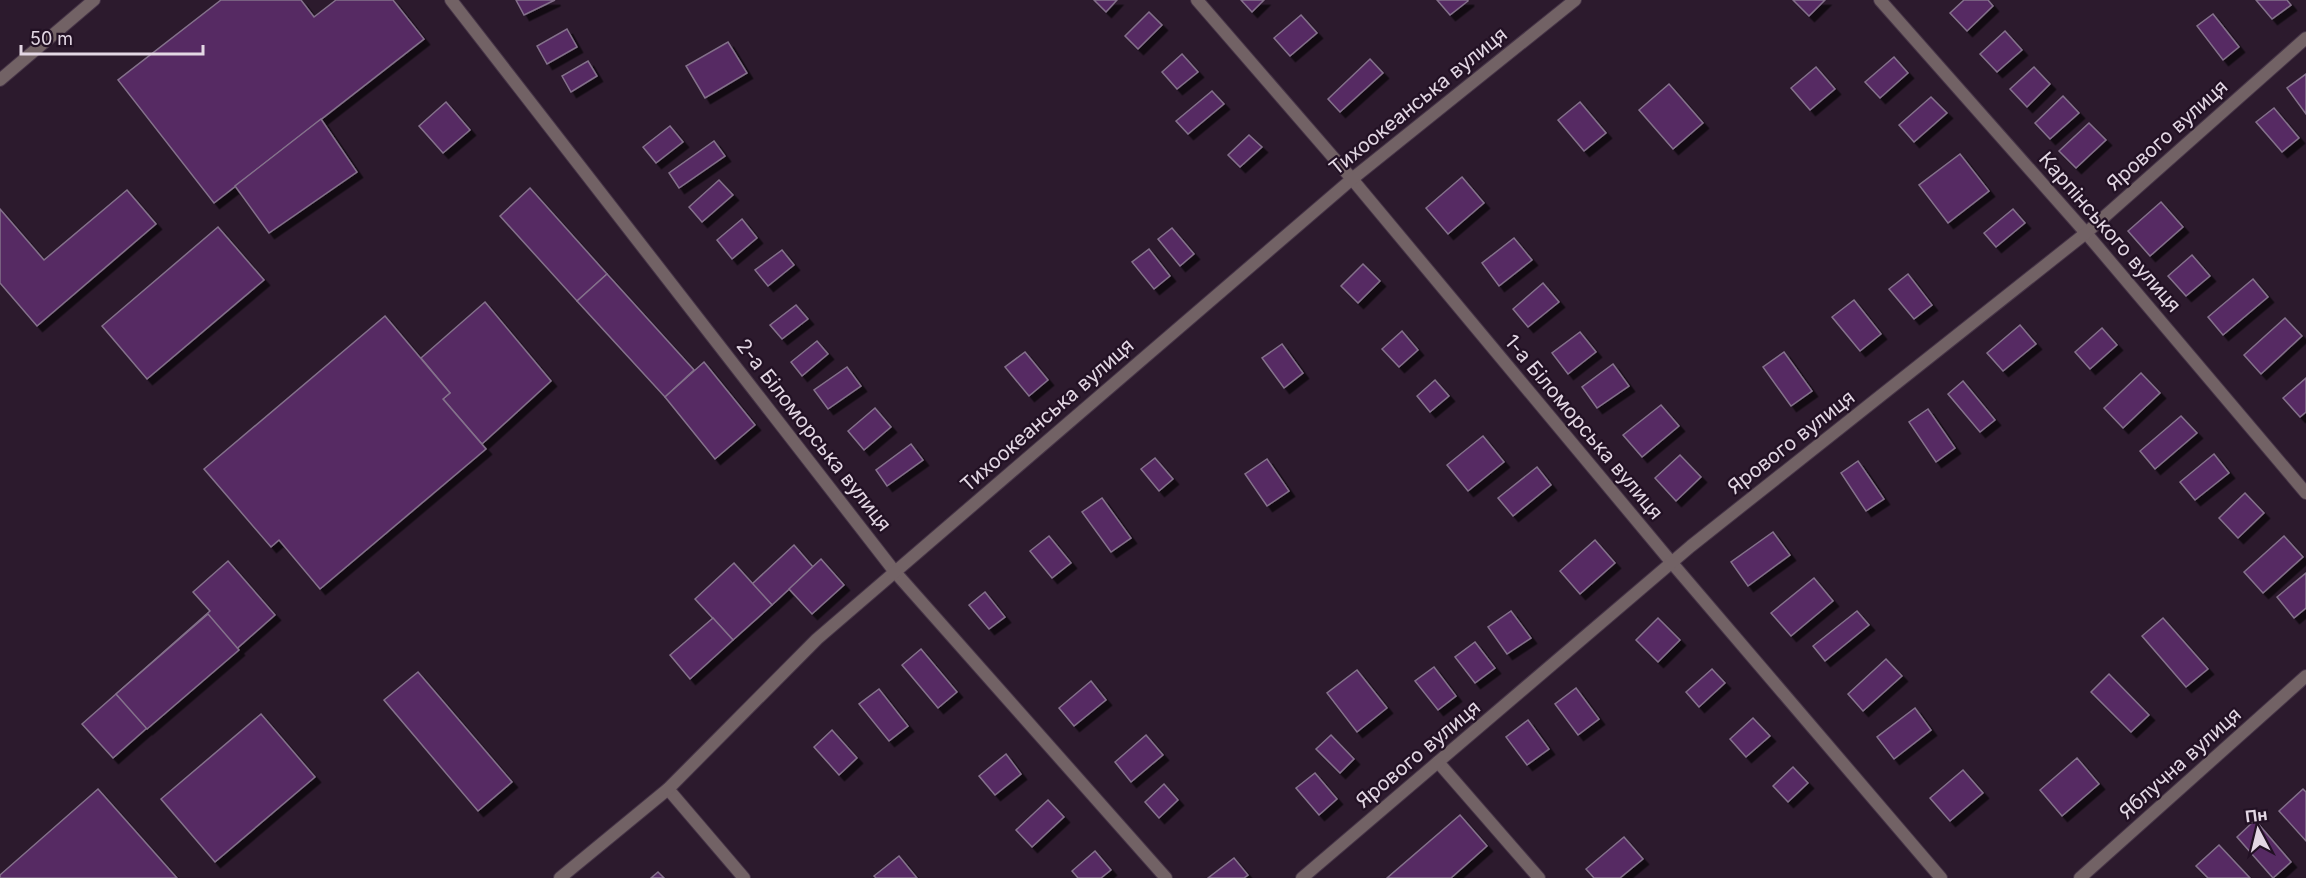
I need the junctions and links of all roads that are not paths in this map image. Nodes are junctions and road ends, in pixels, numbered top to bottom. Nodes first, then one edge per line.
1 (94, 0) edge
2 (450, 0) edge
3 (1197, 0) edge
4 (1575, 0) edge
5 (1880, 0) edge
6 (2306, 38) edge
7 (0, 80) edge
8 (1352, 179) junction
9 (2086, 233) junction
10 (2306, 493) edge
11 (1672, 563) junction
12 (895, 572) junction
13 (2306, 676) edge
14 (1438, 762) junction
15 (668, 789) junction
16 (560, 878) edge
17 (744, 878) edge
18 (1166, 878) edge
19 (1302, 878) edge
20 (1539, 878) edge
21 (1941, 878) edge
22 (2080, 878) edge

1 - 7 street
2 - 12 street, 2-а Біломорська вулиця
3 - 8 street, 1-а Біломорська вулиця
4 - 8 street, Тихоокеанська вулиця
5 - 9 street, Карпінського вулиця
6 - 9 street, Ярового вулиця
8 - 11 street, 1-а Біломорська вулиця
8 - 12 street, Тихоокеанська вулиця
9 - 10 street, Карпінського вулиця
9 - 11 street, Ярового вулиця
11 - 14 street, Ярового вулиця
11 - 21 street, 1-а Біломорська вулиця
12 - 15 street, Тихоокеанська вулиця
12 - 18 street, 2-а Біломорська вулиця
13 - 22 street, Яблучна вулиця
14 - 19 street, Ярового вулиця
14 - 20 street
15 - 16 street, Тихоокеанська вулиця
15 - 17 street

